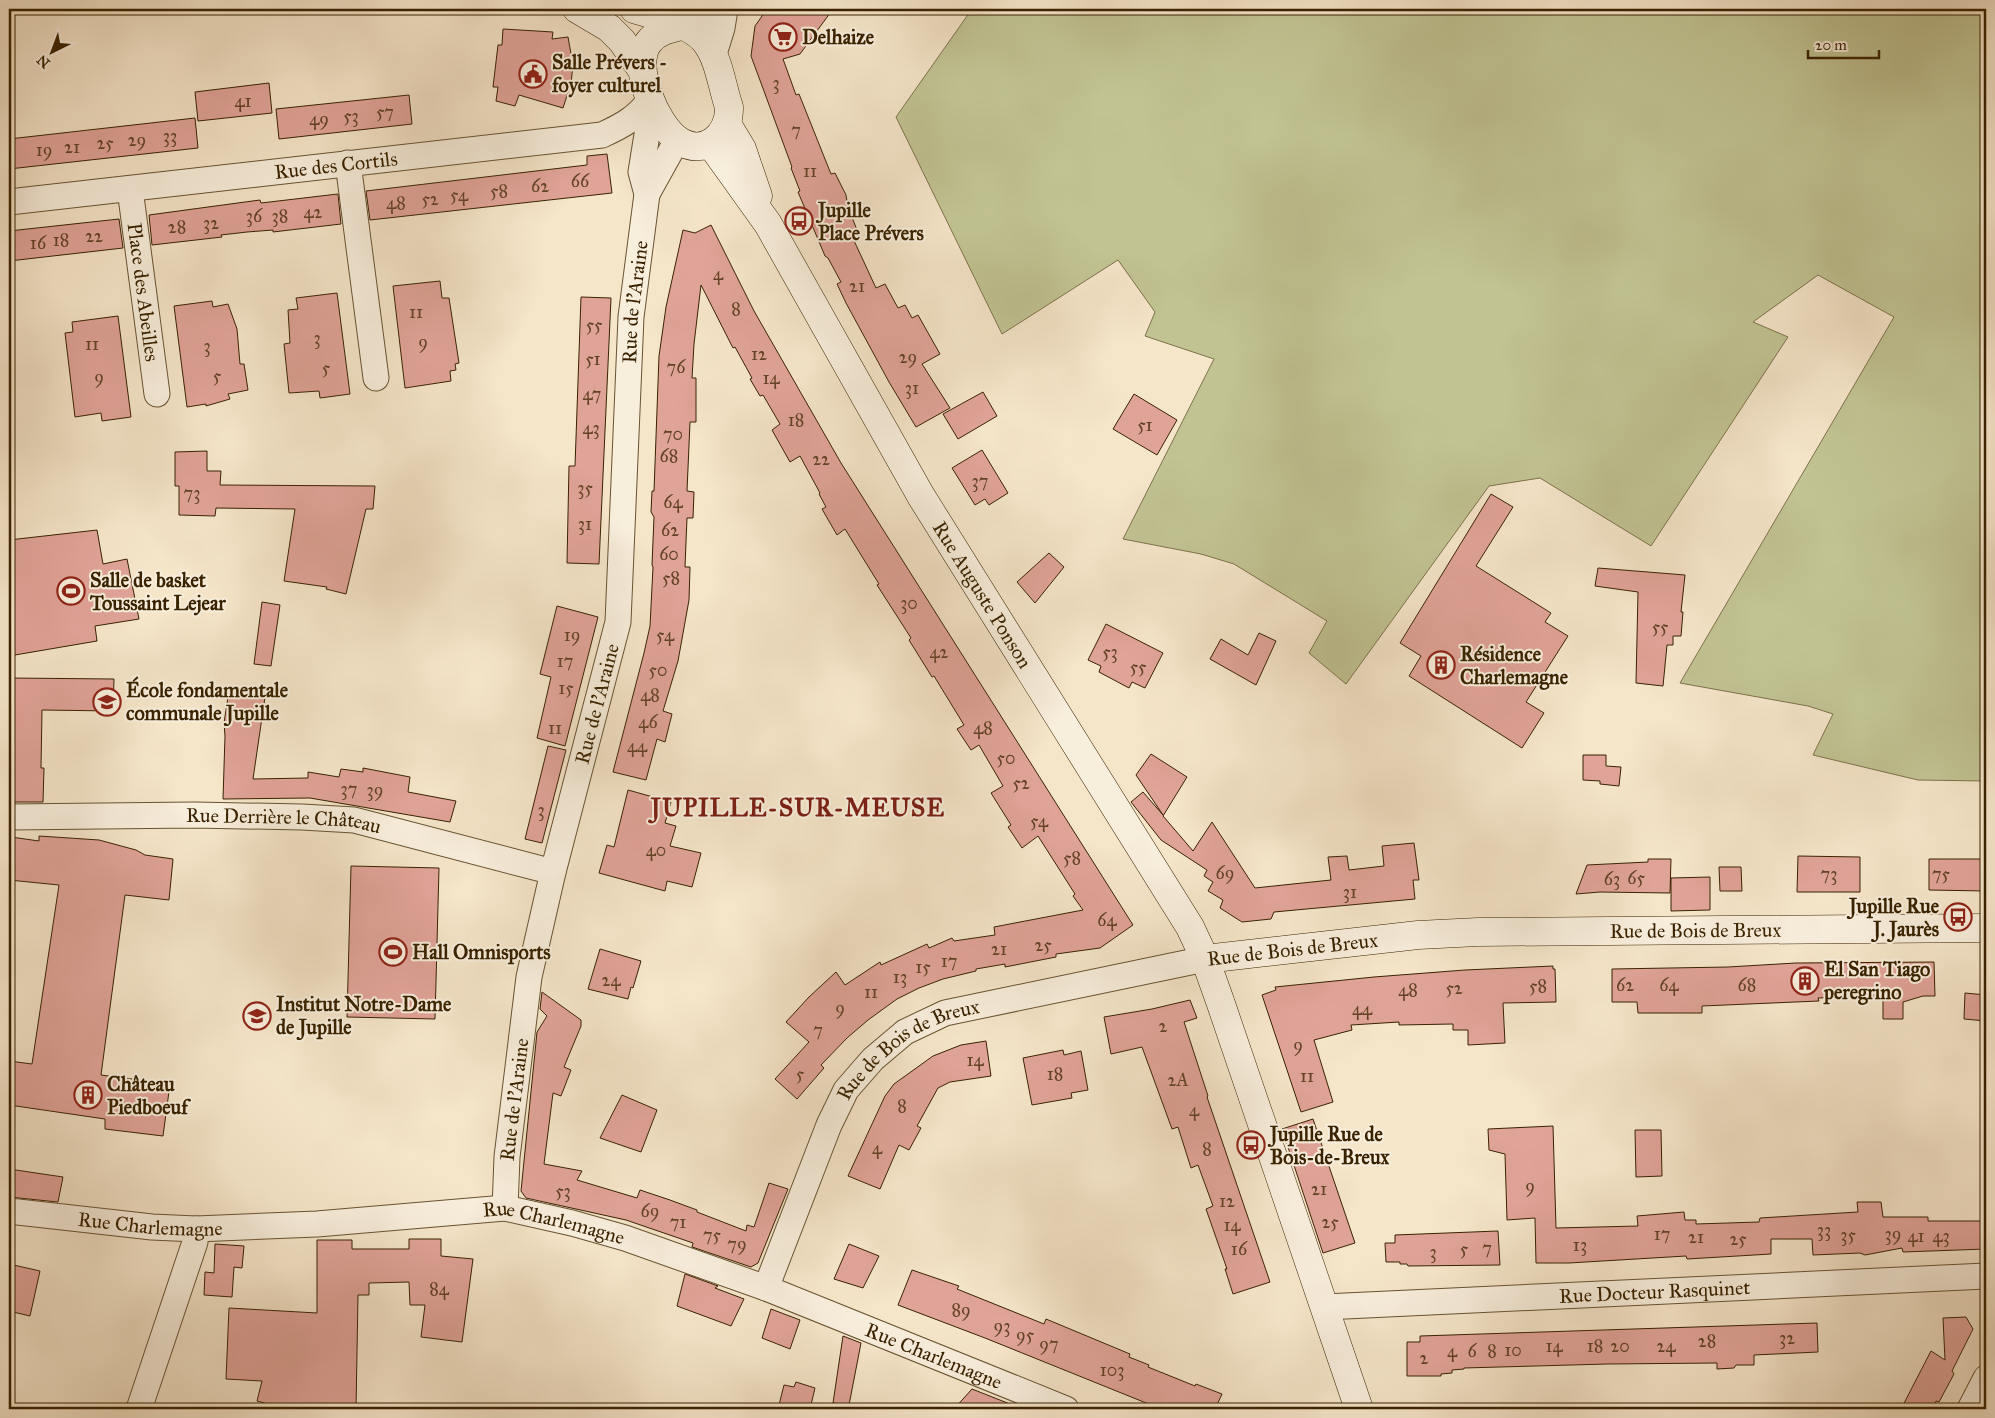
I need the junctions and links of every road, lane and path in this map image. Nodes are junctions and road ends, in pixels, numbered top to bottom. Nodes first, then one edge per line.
1 (576, 9) edge
2 (634, 9) edge
3 (719, 9) edge
4 (725, 9) edge
5 (683, 27) junction
6 (713, 57) junction
7 (642, 70) junction
8 (653, 104) junction
9 (719, 134) junction
10 (677, 140) junction
11 (348, 163) junction
12 (130, 189) junction
13 (647, 194) junction
14 (9, 202) edge
15 (376, 378) dead end
16 (157, 394) dead end
17 (9, 817) edge
18 (553, 872) junction
19 (1986, 928) edge
20 (1205, 959) junction
21 (505, 1208) junction
22 (9, 1211) edge
23 (196, 1229) junction
24 (1986, 1276) edge
25 (766, 1288) junction
26 (1324, 1308) junction
27 (1986, 1378) edge
28 (1034, 1403) edge
29 (139, 1409) edge
30 (1066, 1409) edge
31 (1360, 1409) edge
32 (1970, 1409) edge

1 - 7 street
2 - 5 street
3 - 5 street
4 - 6 street
5 - 6 street
5 - 7 street
6 - 9 street
7 - 8 street
8 - 10 street
8 - 11 street, Rue des Cortils
8 - 13 street
9 - 10 street
9 - 20 street, Rue Auguste Ponson
10 - 13 street
11 - 12 street, Rue des Cortils
11 - 15 street
12 - 14 street, Rue des Cortils
12 - 16 street, Place des Abeilles
13 - 18 street, Rue de l'Araine
17 - 18 street, Rue Derrière le Château
18 - 21 street, Rue de l'Araine
19 - 20 street, Rue de Bois de Breux
20 - 25 street, Rue de Bois de Breux
20 - 26 street, Rue Auguste Ponson
21 - 23 street, Rue Charlemagne
21 - 25 street, Rue Charlemagne
22 - 23 street, Rue Charlemagne
23 - 29 street
24 - 26 street, Rue Docteur Rasquinet
25 - 28 street, Rue Charlemagne
26 - 31 street, Rue Auguste Ponson
27 - 32 street
28 - 30 street, Rue Charlemagne

